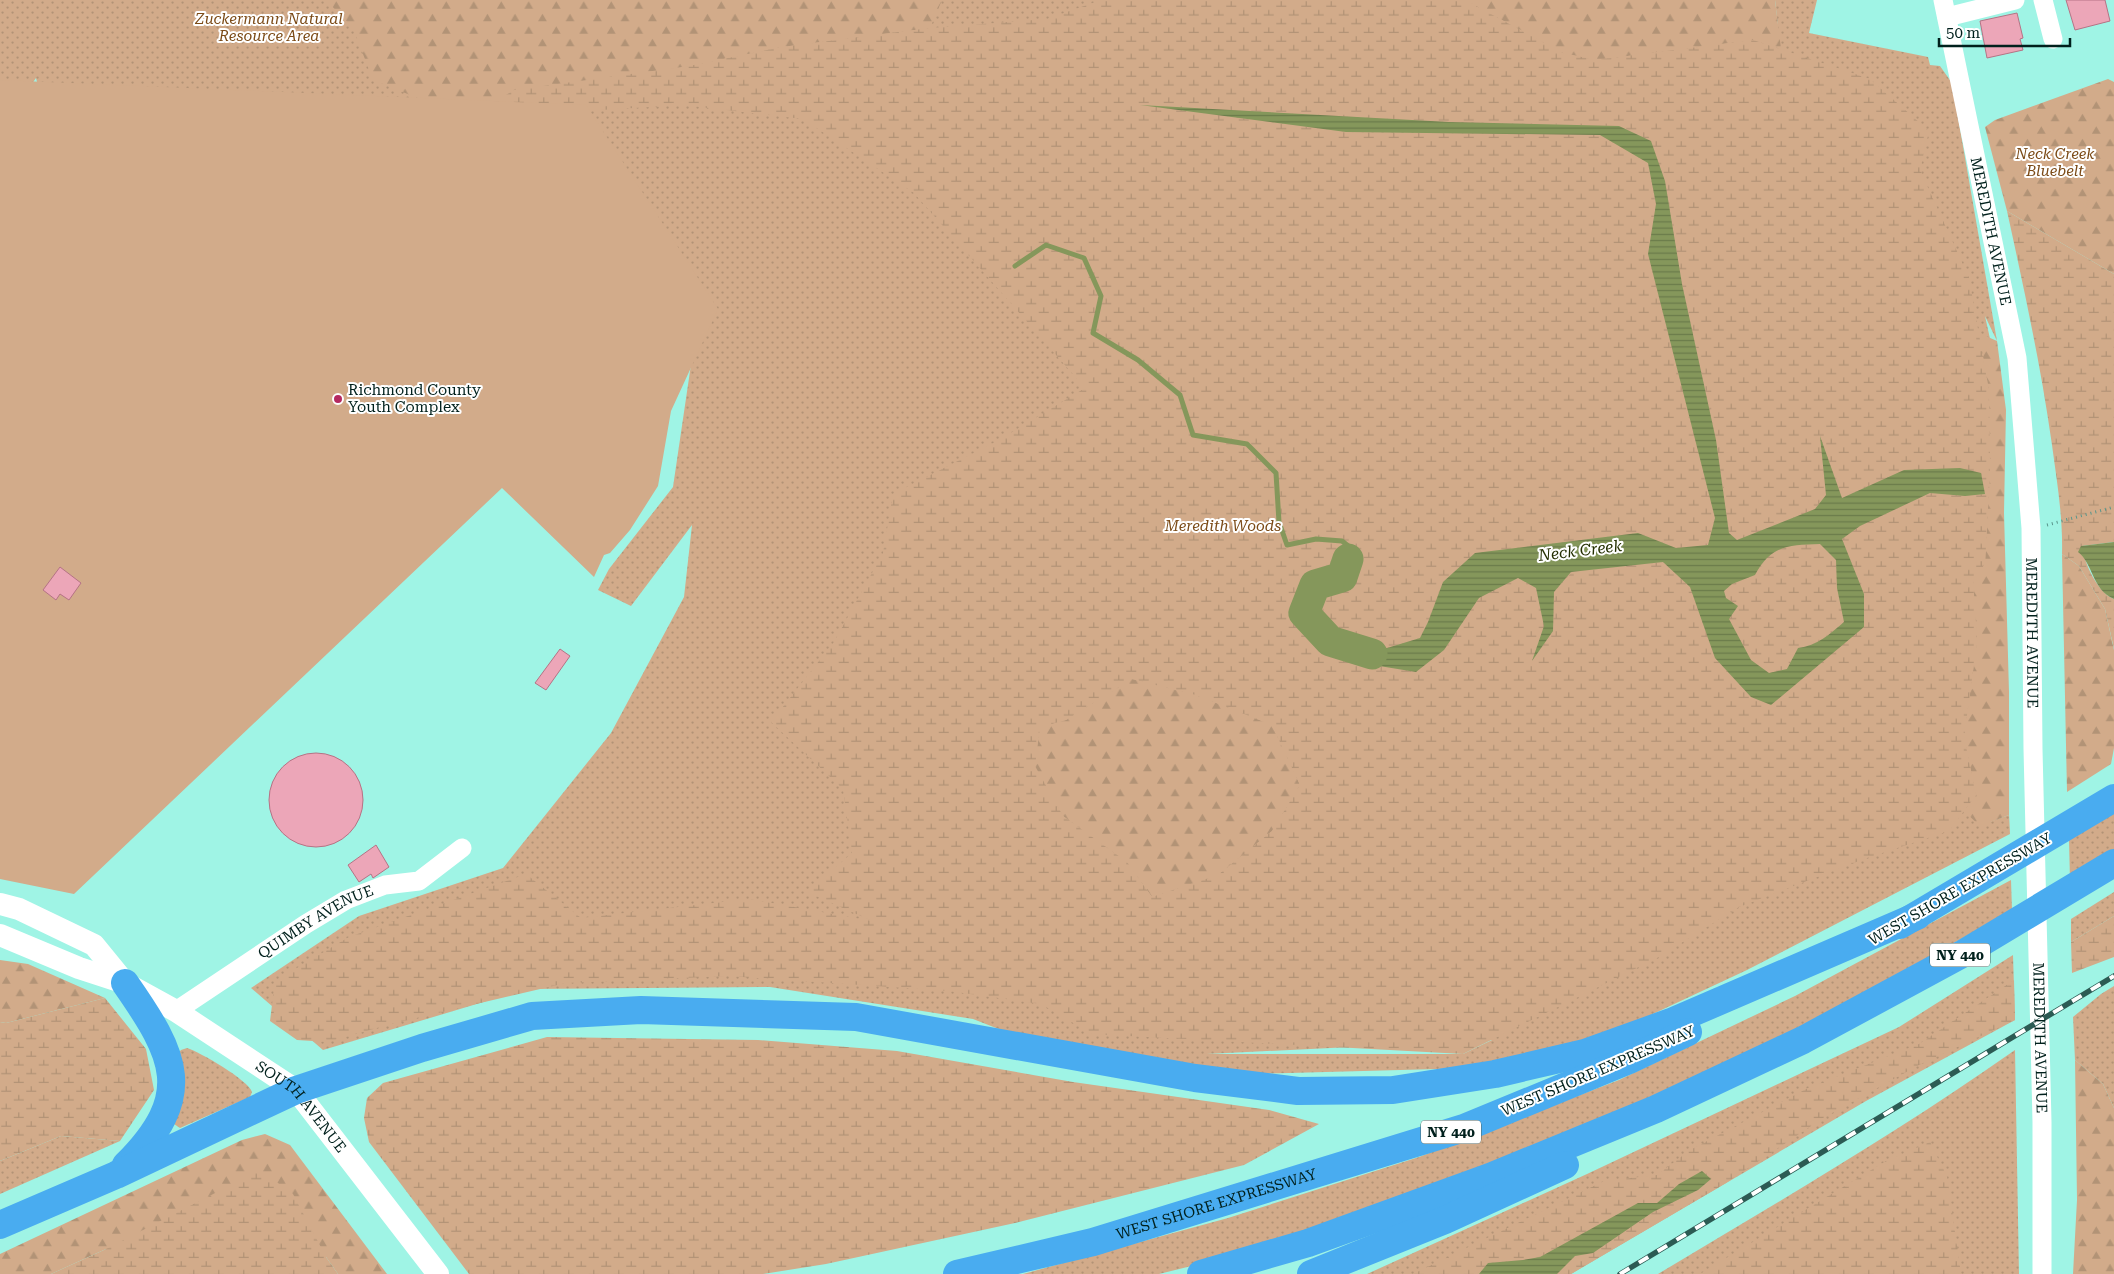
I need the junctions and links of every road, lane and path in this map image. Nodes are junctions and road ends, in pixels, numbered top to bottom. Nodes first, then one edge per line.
1 (2015, 0) edge
2 (2043, 0) edge
3 (1945, 8) edge
4 (2053, 39) dead end
5 (2114, 507) edge
6 (2031, 528) junction
7 (2114, 798) edge
8 (462, 848) dead end
9 (2114, 863) edge
10 (0, 904) edge
11 (1916, 916) junction
12 (0, 936) edge
13 (125, 983) junction
14 (176, 1011) junction
15 (1803, 1040) junction
16 (296, 1090) junction
17 (116, 1175) junction
18 (0, 1225) edge
19 (437, 1273) edge
20 (957, 1274) edge
21 (1201, 1274) edge
22 (1311, 1274) edge
23 (2042, 1274) edge

1 - 3 street
2 - 4 street
3 - 6 street, MEREDITH AVENUE
5 - 6 path
6 - 23 street, MEREDITH AVENUE
7 - 11 highway, WEST SHORE EXPRESSWAY / NY 440
8 - 14 street, QUIMBY AVENUE
9 - 15 highway, NY 440
10 - 13 street, SOUTH AVENUE
11 - 16 highway
11 - 20 highway, WEST SHORE EXPRESSWAY / NY 440
12 - 13 street, SOUTH AVENUE
13 - 14 street, SOUTH AVENUE
13 - 17 highway
14 - 16 street, SOUTH AVENUE
15 - 21 highway, NY 440
15 - 22 highway
16 - 17 highway
16 - 19 street, SOUTH AVENUE
17 - 18 highway

